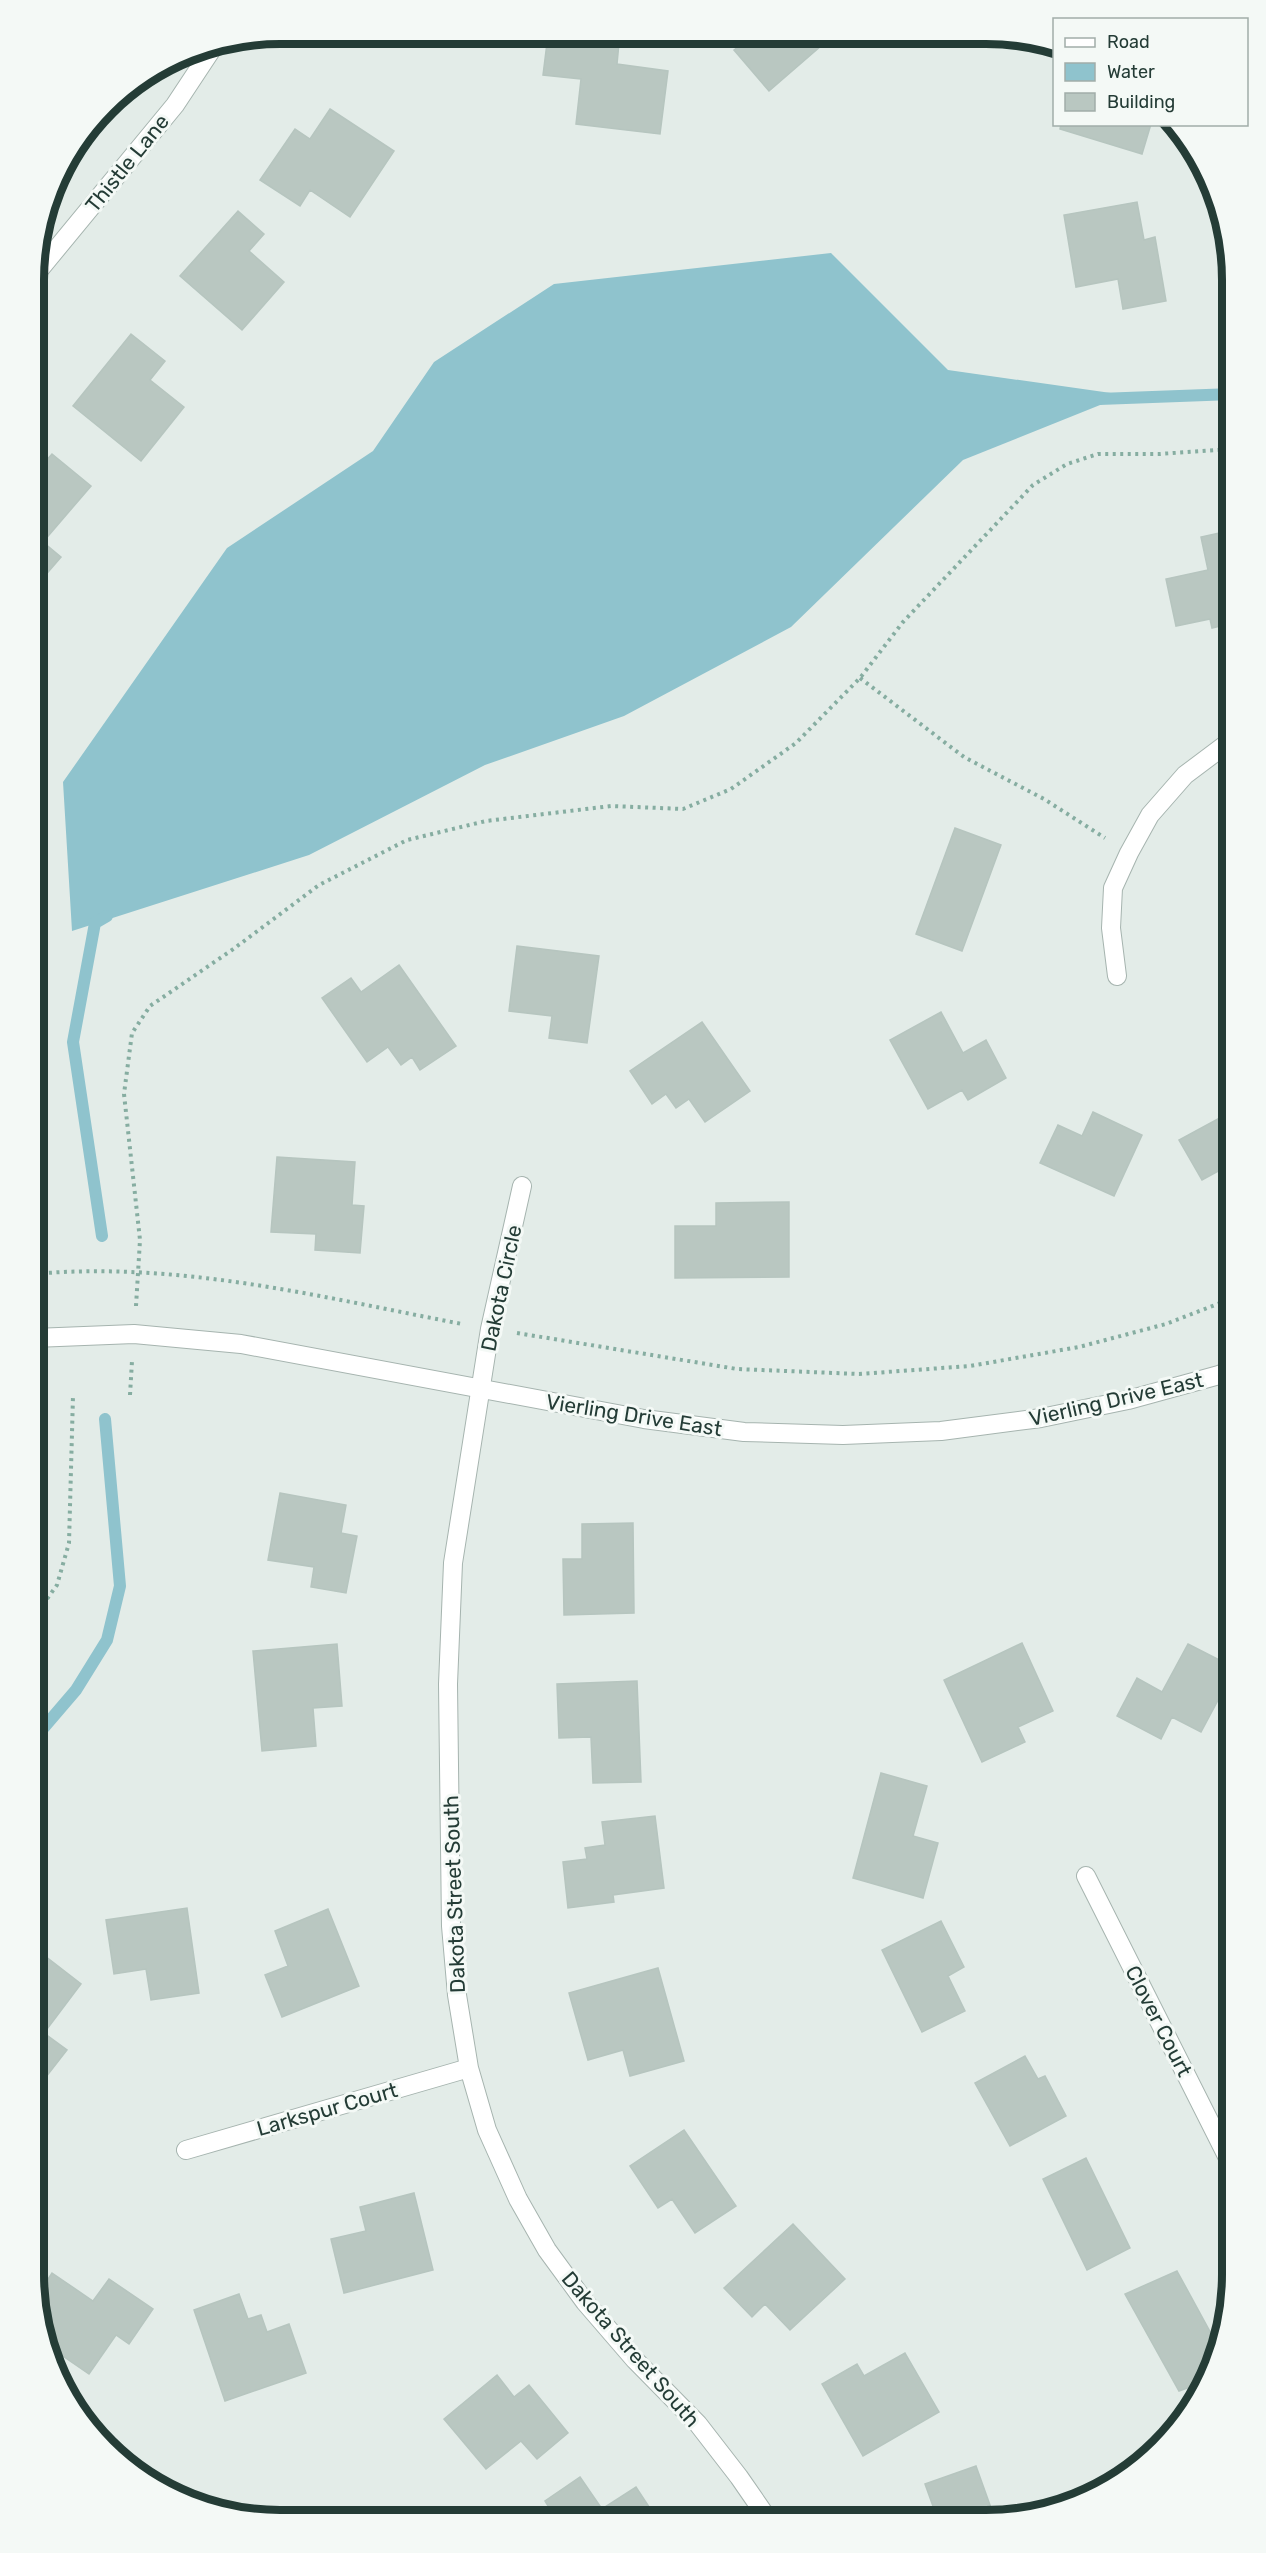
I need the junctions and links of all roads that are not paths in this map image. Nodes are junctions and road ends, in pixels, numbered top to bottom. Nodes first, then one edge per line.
1 (208, 55) edge
2 (44, 264) edge
3 (1222, 747) edge
4 (1118, 976) dead end
5 (522, 1186) dead end
6 (44, 1338) edge
7 (1222, 1374) edge
8 (482, 1390) junction
9 (1086, 1876) dead end
10 (469, 2068) junction
11 (1222, 2144) edge
12 (186, 2150) dead end
13 (762, 2510) edge

1 - 2 street, Thistle Lane
3 - 4 street
5 - 8 street, Dakota Circle
6 - 8 street, Vierling Drive East
7 - 8 street, Vierling Drive East
8 - 10 street, Dakota Street South
9 - 11 street, Clover Court
10 - 12 street, Larkspur Court
10 - 13 street, Dakota Street South

